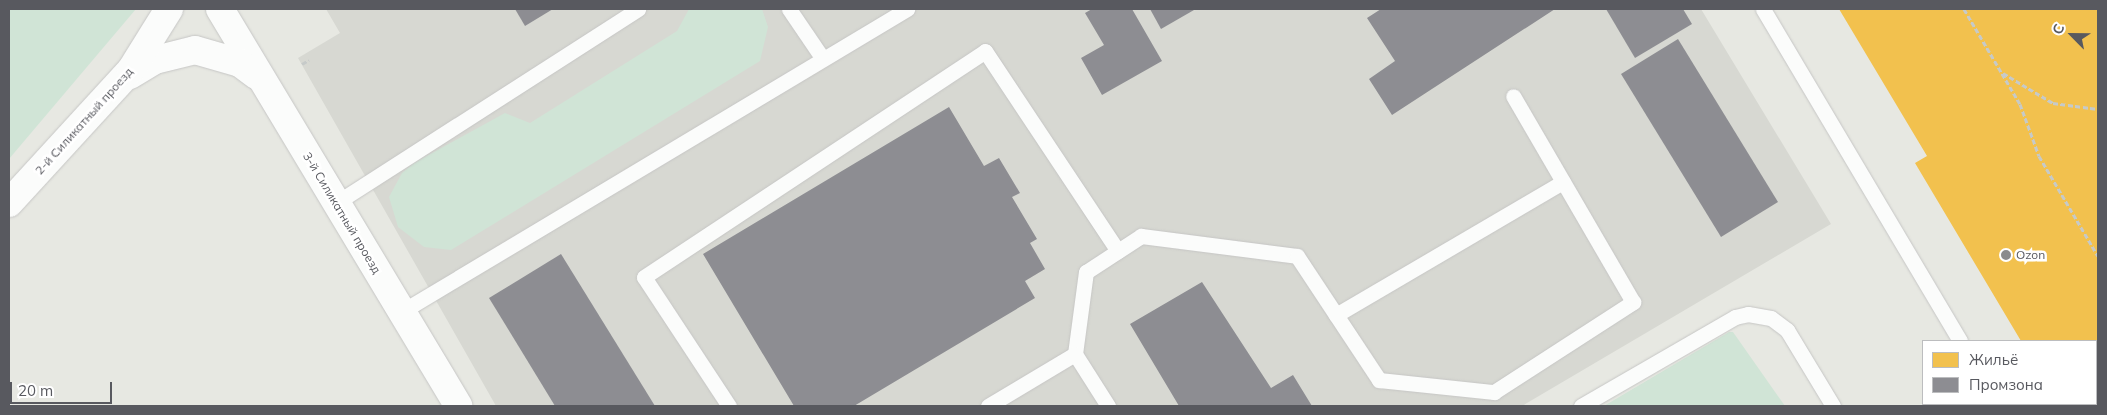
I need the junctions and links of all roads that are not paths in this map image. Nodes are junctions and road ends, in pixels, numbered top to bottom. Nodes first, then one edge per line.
1 (169, 9) edge
2 (638, 9) edge
3 (790, 9) edge
4 (907, 9) edge
5 (1763, 9) edge
6 (222, 14) edge
7 (822, 59) junction
8 (118, 85) junction
9 (267, 86) junction
10 (1513, 96) dead end
11 (1564, 182) junction
12 (9, 203) edge
13 (336, 204) junction
14 (1118, 251) junction
15 (401, 312) junction
16 (1336, 315) junction
17 (1959, 340) edge
18 (1074, 354) junction
19 (459, 406) edge
20 (729, 406) edge
21 (988, 406) edge
22 (1108, 406) edge
23 (1581, 406) edge
24 (1834, 406) edge

1 - 8 street, 2-й Силикатный проезд
2 - 13 lane
3 - 7 lane
4 - 7 lane
5 - 17 lane
6 - 9 street, 3-й Силикатный проезд
7 - 15 lane
8 - 9 street
8 - 12 street, 2-й Силикатный проезд
9 - 13 street, 3-й Силикатный проезд
10 - 11 lane
11 - 16 lane
11 - 16 lane
13 - 15 street, 3-й Силикатный проезд
14 - 16 lane
14 - 18 lane
14 - 20 lane
15 - 19 street, 3-й Силикатный проезд
18 - 21 lane
18 - 22 lane
23 - 24 lane

